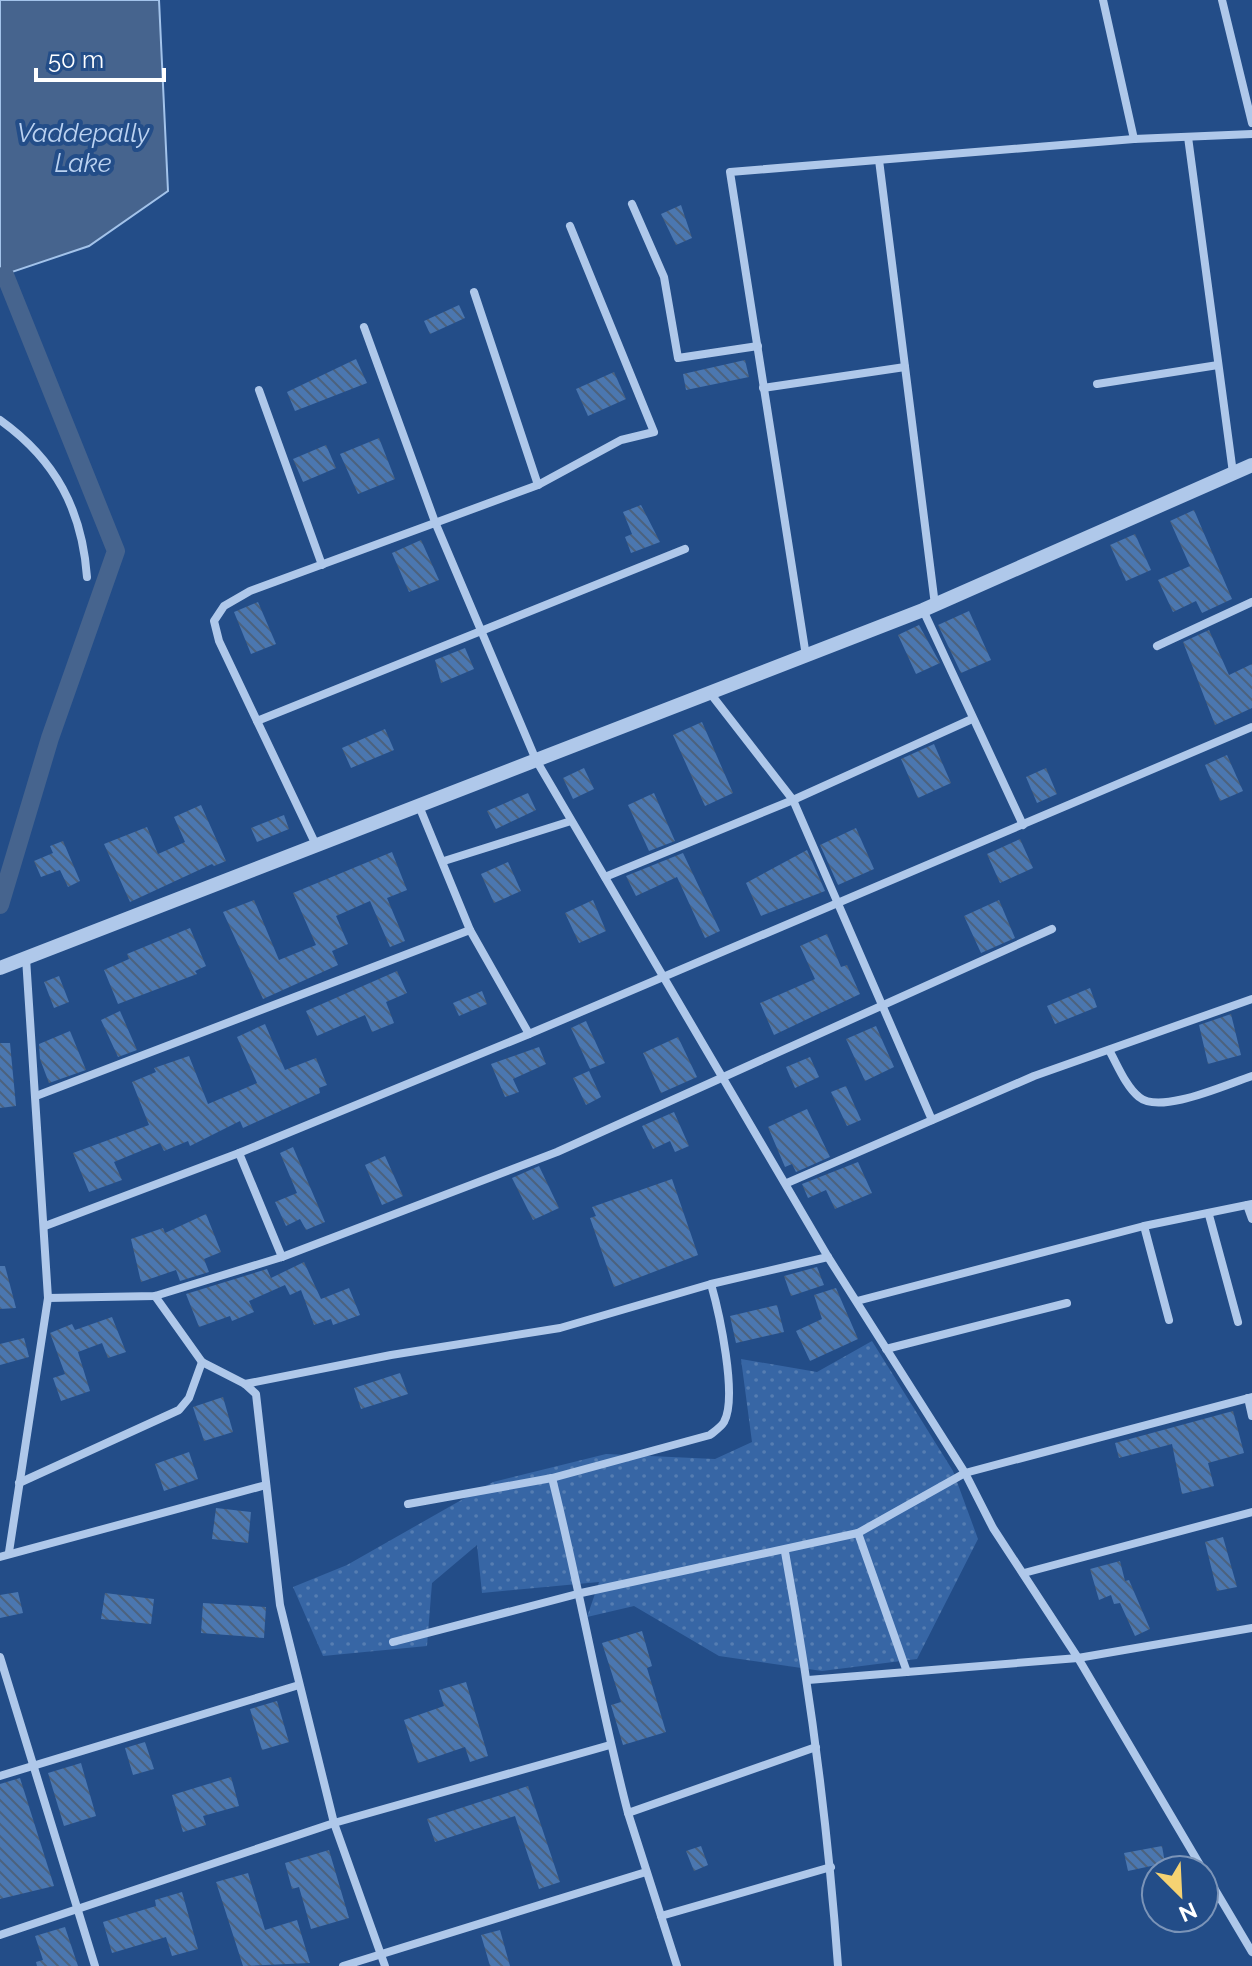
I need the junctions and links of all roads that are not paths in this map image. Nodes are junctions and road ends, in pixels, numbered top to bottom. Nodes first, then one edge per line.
1 (1103, 0) edge
2 (1222, 0) edge
3 (1252, 123) edge
4 (1252, 134) edge
5 (1188, 137) junction
6 (1134, 139) junction
7 (879, 160) junction
8 (632, 204) dead end
9 (570, 226) dead end
10 (474, 292) dead end
11 (364, 327) dead end
12 (758, 346) junction
13 (1218, 365) junction
14 (905, 367) junction
15 (1097, 384) dead end
16 (763, 388) junction
17 (259, 390) dead end
18 (0, 420) edge
19 (1252, 465) edge
20 (1233, 473) junction
21 (538, 485) junction
22 (435, 522) junction
23 (685, 549) dead end
24 (322, 565) junction
25 (87, 577) dead end
26 (1252, 602) edge
27 (929, 607) junction
28 (481, 630) junction
29 (1157, 646) dead end
30 (806, 656) junction
31 (710, 693) junction
32 (972, 719) junction
33 (257, 721) junction
34 (1252, 727) edge
35 (536, 760) junction
36 (793, 800) junction
37 (419, 806) junction
38 (571, 821) junction
39 (1023, 825) junction
40 (316, 845) junction
41 (444, 861) junction
42 (605, 877) junction
43 (838, 905) junction
44 (1052, 929) dead end
45 (470, 930) junction
46 (13, 962) edge
47 (664, 976) junction
48 (1252, 999) edge
49 (880, 1007) junction
50 (529, 1034) junction
51 (1109, 1050) junction
52 (1252, 1076) edge
53 (724, 1078) junction
54 (36, 1096) junction
55 (932, 1120) junction
56 (239, 1153) junction
57 (787, 1183) junction
58 (1250, 1205) edge
59 (1209, 1215) junction
60 (1252, 1219) edge
61 (45, 1226) junction
62 (1144, 1226) junction
63 (282, 1257) junction
64 (828, 1257) junction
65 (711, 1284) junction
66 (155, 1296) junction
67 (48, 1298) junction
68 (857, 1301) junction
69 (1067, 1303) dead end
70 (1169, 1320) dead end
71 (1238, 1322) dead end
72 (886, 1349) junction
73 (202, 1362) junction
74 (245, 1384) junction
75 (1250, 1397) edge
76 (1252, 1416) edge
77 (965, 1473) junction
78 (552, 1478) junction
79 (19, 1483) junction
80 (266, 1485) junction
81 (408, 1504) dead end
82 (1252, 1512) edge
83 (858, 1533) junction
84 (9, 1552) junction
85 (785, 1552) junction
86 (0, 1557) edge
87 (1024, 1573) junction
88 (581, 1593) junction
89 (1252, 1628) edge
90 (393, 1642) dead end
91 (0, 1657) edge
92 (1078, 1658) junction
93 (907, 1672) junction
94 (808, 1680) junction
95 (299, 1685) junction
96 (610, 1745) junction
97 (816, 1747) junction
98 (33, 1766) junction
99 (0, 1776) edge
100 (628, 1813) junction
101 (334, 1823) junction
102 (1194, 1854) edge
103 (831, 1867) junction
104 (646, 1872) junction
105 (1220, 1897) edge
106 (78, 1911) junction
107 (661, 1916) junction
108 (0, 1935) edge
109 (1252, 1952) edge
110 (382, 1954) junction
111 (95, 1966) edge
112 (343, 1966) edge
113 (385, 1966) edge
114 (677, 1966) edge
115 (838, 1966) edge

1 - 6 street
2 - 3 street
4 - 5 street
5 - 6 street
5 - 13 street
6 - 7 street
7 - 12 street
7 - 14 street
8 - 12 street
9 - 21 street
10 - 21 street
11 - 22 street
12 - 16 street
13 - 15 street
13 - 20 street
14 - 16 street
14 - 27 street
16 - 30 street
17 - 24 street
18 - 25 street
19 - 20 street
20 - 27 street
21 - 22 street
22 - 24 street
22 - 28 street
23 - 28 street
24 - 33 street
26 - 29 street
27 - 30 street
27 - 32 street
28 - 33 street
28 - 35 street
30 - 31 street
31 - 35 street
31 - 36 street
32 - 36 street
32 - 39 street
33 - 40 street
34 - 39 street
35 - 37 street
35 - 38 street
36 - 42 street
36 - 43 street
37 - 40 street
37 - 41 street
38 - 41 street
38 - 42 street
39 - 43 street
40 - 46 street
41 - 45 street
42 - 47 street
43 - 47 street
43 - 49 street
44 - 49 street
45 - 50 street
45 - 54 street
46 - 54 street
47 - 50 street
47 - 53 street
48 - 51 street
49 - 53 street
49 - 55 street
50 - 56 street
51 - 52 street
51 - 55 street
53 - 57 street
53 - 63 street
54 - 61 street
55 - 57 street
56 - 61 street
56 - 63 street
57 - 64 street
58 - 59 street
58 - 60 street
59 - 62 street
59 - 71 street
61 - 67 street
62 - 68 street
62 - 70 street
63 - 66 street
64 - 65 street
64 - 68 street
65 - 74 street
65 - 78 street
66 - 67 street
66 - 73 street
67 - 79 street
68 - 72 street
69 - 72 street
72 - 77 street
73 - 74 street
73 - 79 street
74 - 80 street
75 - 76 street
75 - 77 street
77 - 83 street
77 - 87 street
78 - 81 street
78 - 88 street
79 - 84 street
80 - 84 street
80 - 95 street
82 - 87 street
83 - 85 street
83 - 93 street
84 - 86 street
85 - 88 street
85 - 94 street
87 - 92 street
88 - 90 street
88 - 96 street
89 - 92 street
91 - 98 street
92 - 93 street
92 - 102 street
93 - 94 street
94 - 97 street
95 - 98 street
95 - 101 street
96 - 100 street
96 - 101 street
97 - 100 street
97 - 103 street
98 - 99 street
98 - 106 street
100 - 104 street
101 - 106 street
101 - 110 street
103 - 107 street
103 - 115 street
104 - 107 street
104 - 110 street
105 - 109 street
106 - 108 street
106 - 111 street
107 - 114 street
110 - 112 street
110 - 113 street

